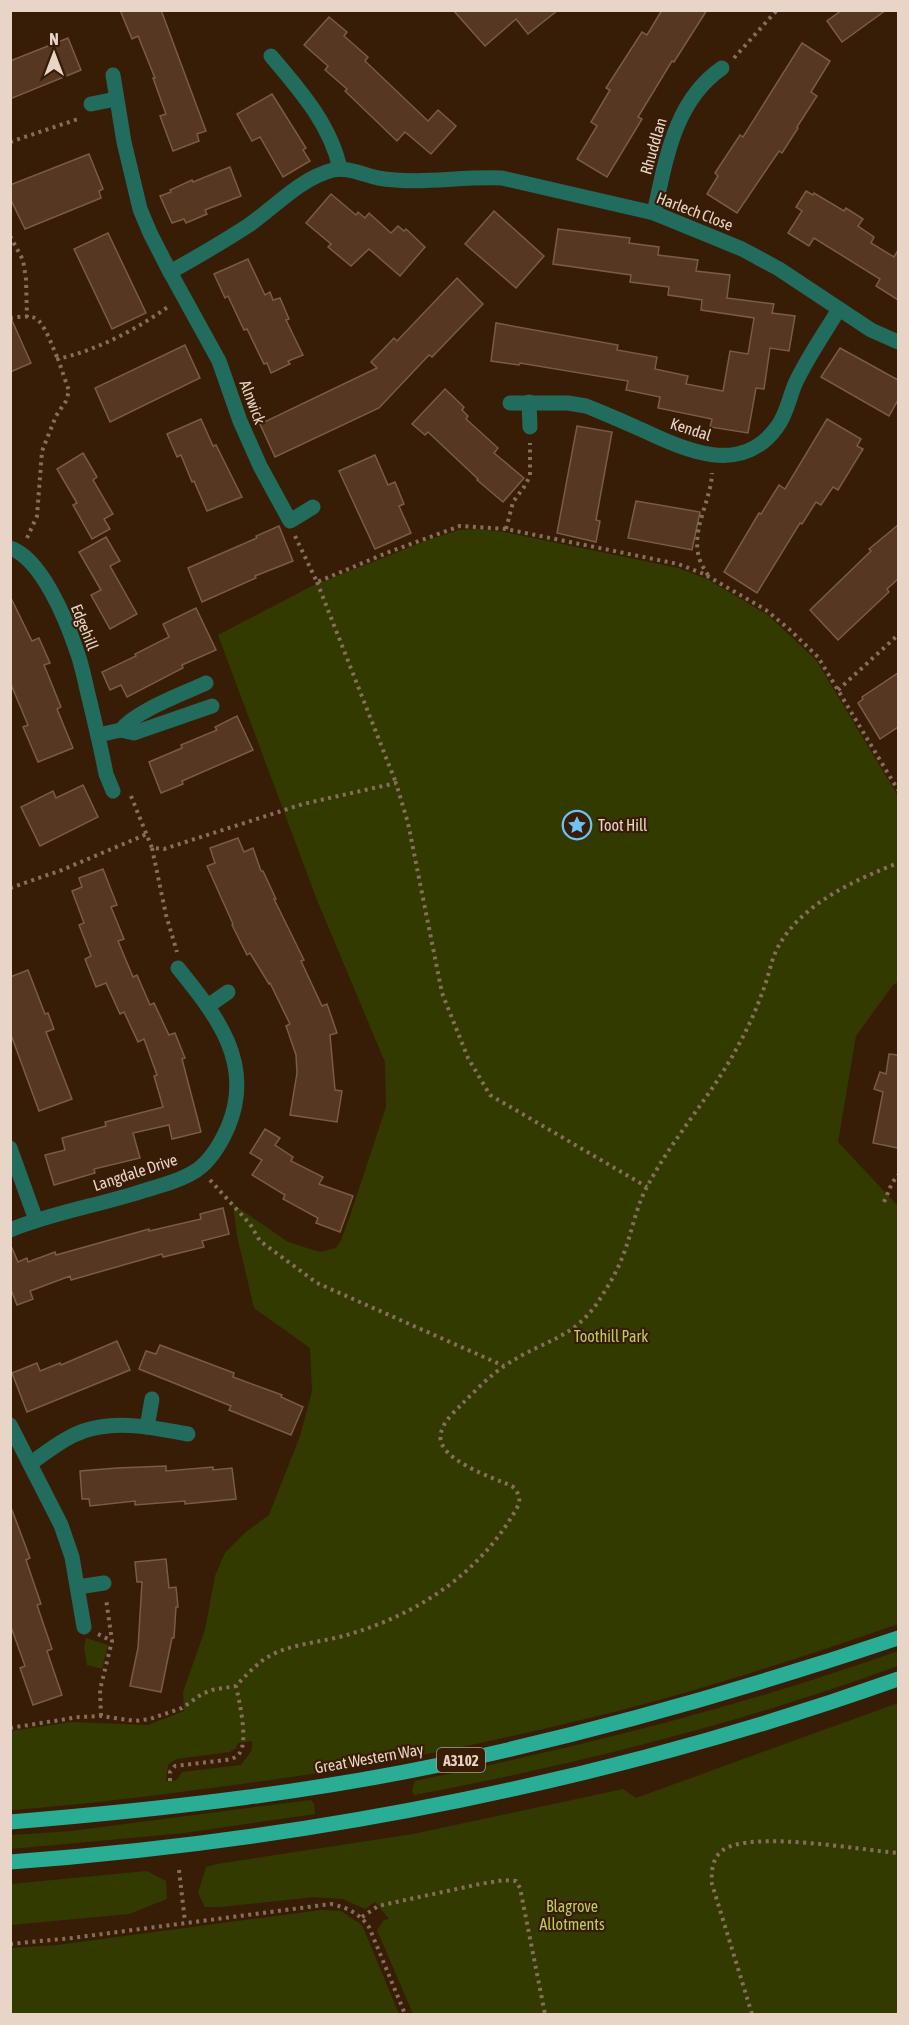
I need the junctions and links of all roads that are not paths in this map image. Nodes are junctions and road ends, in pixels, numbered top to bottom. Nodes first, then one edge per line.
1 (271, 56) dead end
2 (722, 68) road end
3 (113, 75) dead end
4 (116, 99) junction
5 (91, 104) road end
6 (339, 169) junction
7 (654, 213) junction
8 (170, 272) junction
9 (839, 309) junction
10 (898, 342) edge
11 (529, 402) junction
12 (510, 403) dead end
13 (530, 427) road end
14 (313, 507) dead end
15 (15, 550) edge
16 (206, 683) dead end
17 (212, 706) dead end
18 (121, 730) junction
19 (98, 735) junction
20 (113, 791) road end
21 (178, 968) road end
22 (228, 992) dead end
23 (208, 1006) junction
24 (10, 1148) edge
25 (36, 1220) junction
26 (10, 1230) edge
27 (152, 1399) dead end
28 (10, 1425) edge
29 (147, 1427) junction
30 (188, 1434) dead end
31 (30, 1464) junction
32 (104, 1583) road end
33 (78, 1587) junction
34 (84, 1627) dead end
35 (898, 1638) edge
36 (898, 1679) edge
37 (10, 1822) edge
38 (10, 1862) edge

1 - 6 street
2 - 7 street, Rhuddlan
3 - 4 street, Alnwick
4 - 5 street
4 - 8 street, Alnwick
6 - 7 street, Harlech Close
6 - 8 street
7 - 9 street, Harlech Close
8 - 14 street, Alnwick
9 - 10 street, Harlech Close
9 - 11 street, Kendal
11 - 12 street, Kendal
11 - 13 street
15 - 19 street, Edgehill
16 - 18 street
17 - 18 street
18 - 19 street
19 - 20 street, Edgehill
21 - 23 street, Langdale Drive
22 - 23 street
23 - 25 street, Langdale Drive
24 - 25 street
25 - 26 street, Langdale Drive
27 - 29 street
28 - 31 street
29 - 30 street
29 - 31 street
31 - 33 street
32 - 33 street
33 - 34 street
35 - 37 main road, Great Western Way / A3102
36 - 38 main road, A3102

